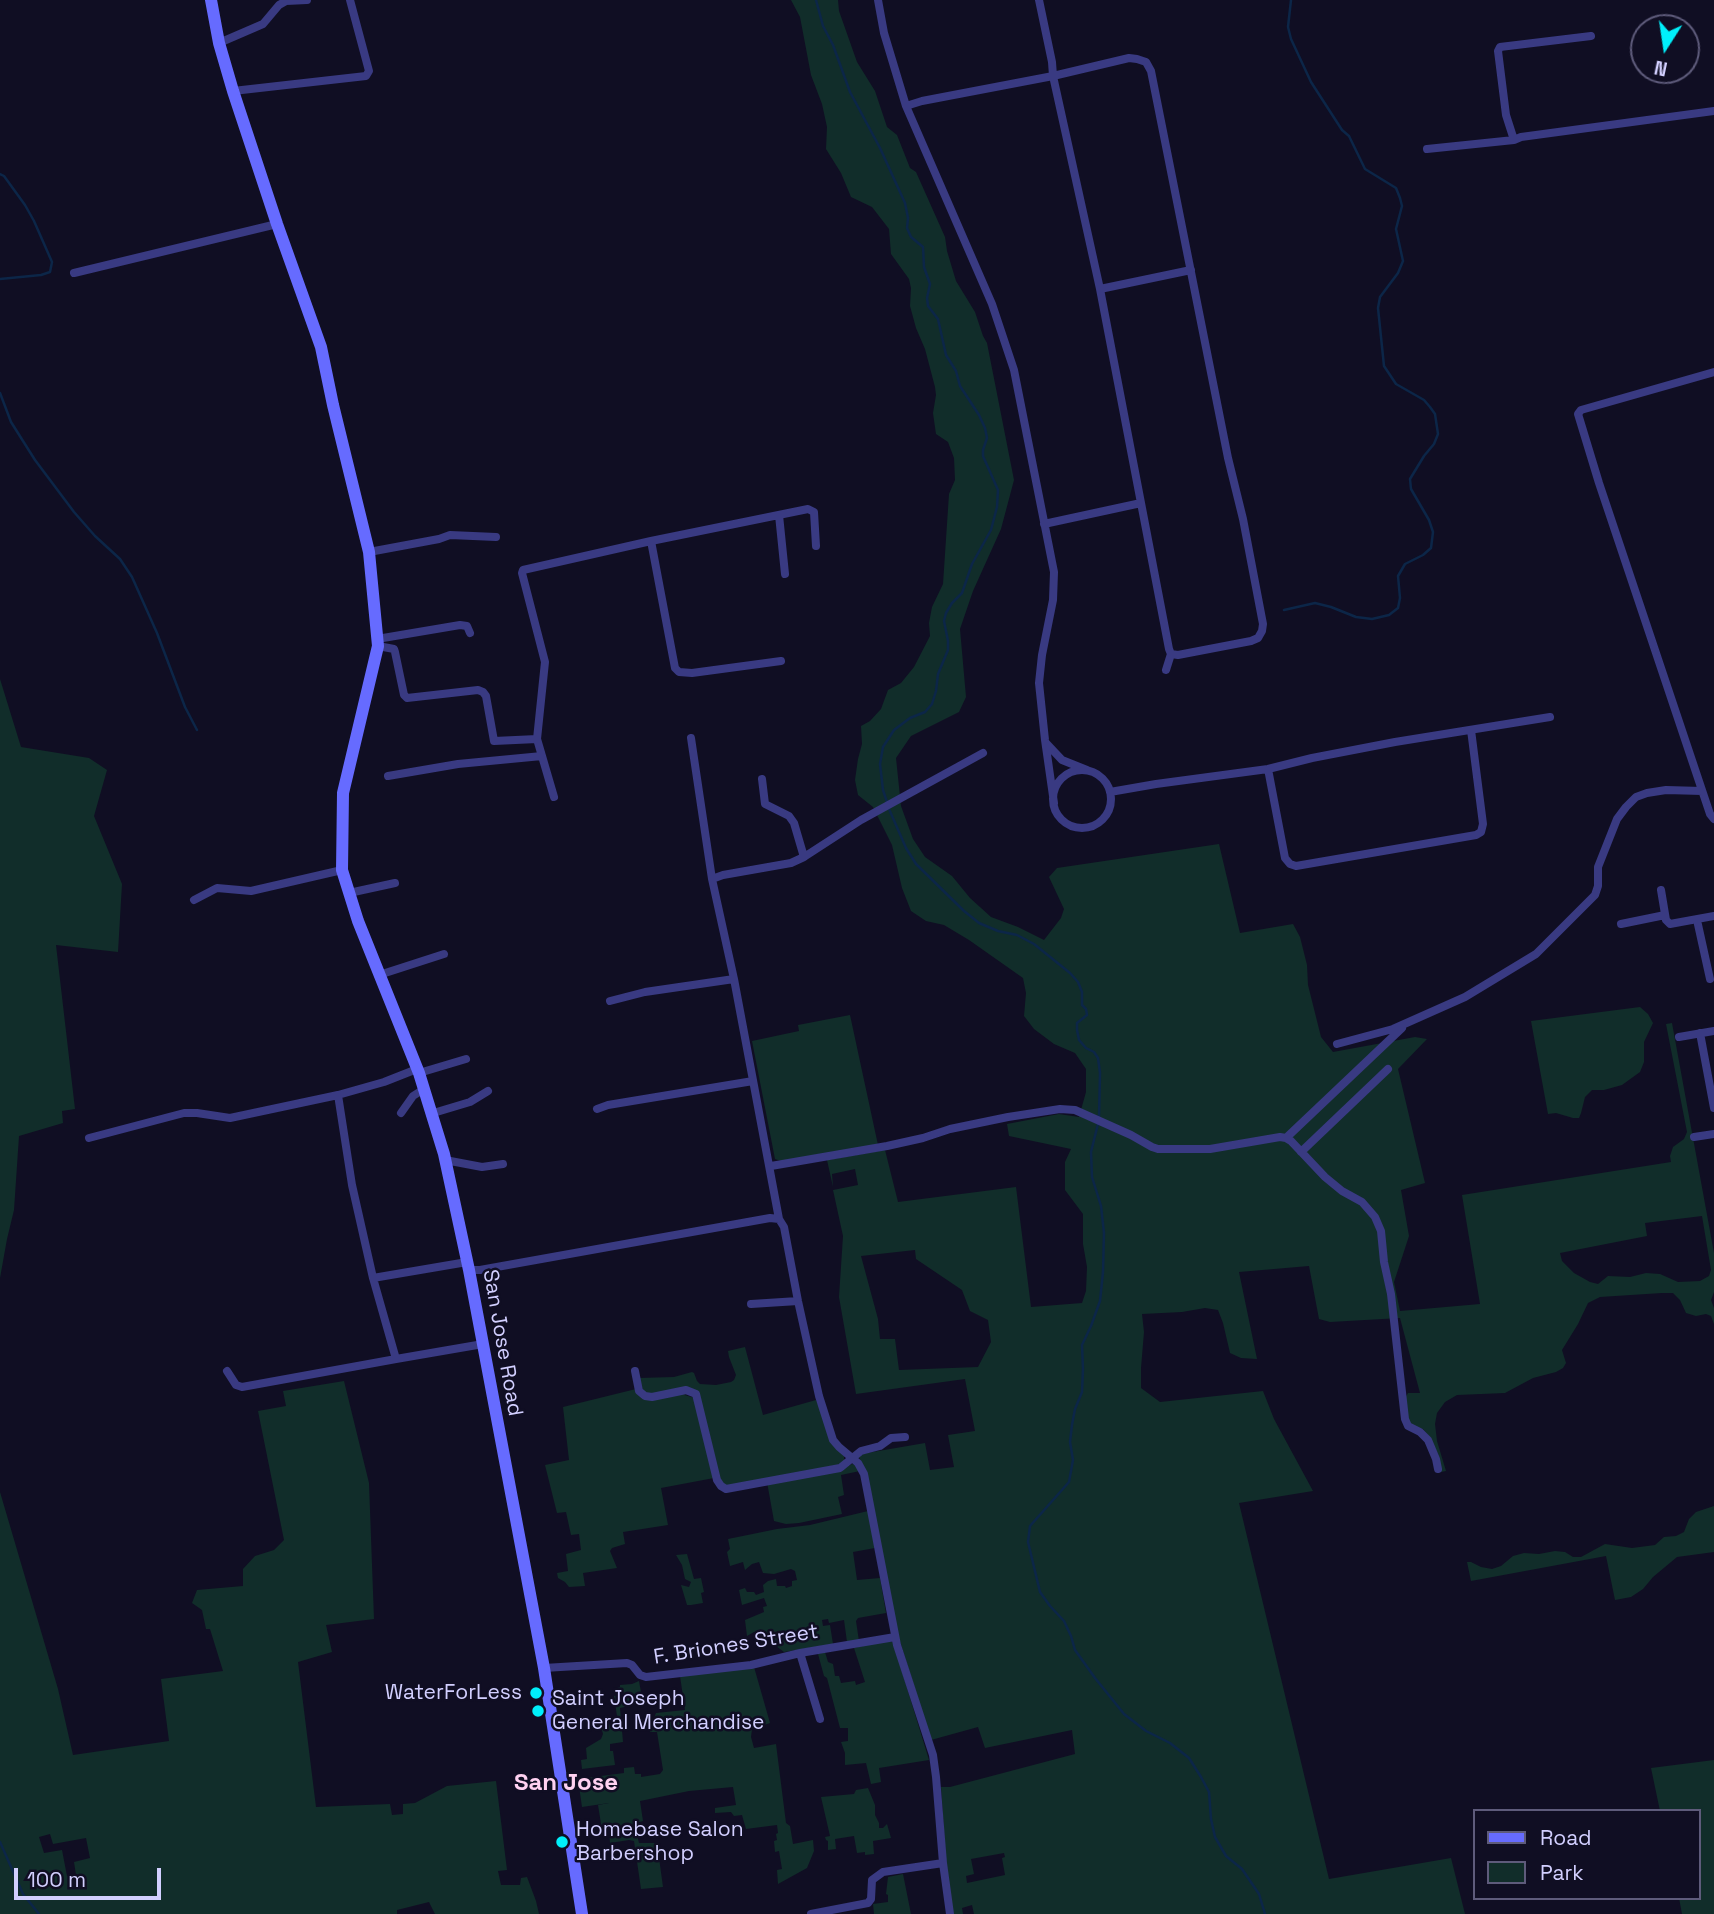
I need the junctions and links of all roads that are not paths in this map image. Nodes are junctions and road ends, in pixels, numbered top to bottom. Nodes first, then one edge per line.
1 (211, 0) edge
2 (307, 0) edge
3 (350, 0) edge
4 (878, 0) edge
5 (1039, 0) edge
6 (1591, 36) dead end
7 (219, 43) junction
8 (1053, 76) junction
9 (233, 91) junction
10 (906, 106) junction
11 (1714, 111) edge
12 (1514, 140) junction
13 (1427, 149) dead end
14 (277, 224) junction
15 (1191, 270) junction
16 (74, 273) dead end
17 (1100, 289) junction
18 (1714, 372) edge
19 (1141, 503) junction
20 (779, 515) junction
21 (1044, 524) junction
22 (496, 537) dead end
23 (651, 541) junction
24 (816, 546) dead end
25 (369, 551) junction
26 (785, 574) dead end
27 (470, 633) dead end
28 (377, 643) junction
29 (1171, 654) junction
30 (782, 661) dead end
31 (1166, 670) dead end
32 (1550, 717) dead end
33 (1471, 730) junction
34 (691, 737) dead end
35 (537, 739) junction
36 (1045, 740) junction
37 (983, 752) dead end
38 (542, 756) junction
39 (1268, 769) junction
40 (1089, 771) junction
41 (388, 776) dead end
42 (762, 779) dead end
43 (1702, 791) junction
44 (1110, 792) junction
45 (554, 797) dead end
46 (1054, 803) junction
47 (1714, 818) edge
48 (804, 857) junction
49 (342, 870) junction
50 (712, 879) junction
51 (395, 883) dead end
52 (1661, 890) dead end
53 (349, 893) junction
54 (194, 900) dead end
55 (1665, 915) junction
56 (1714, 916) edge
57 (1697, 920) junction
58 (1621, 923) dead end
59 (444, 954) dead end
60 (379, 975) junction
61 (734, 979) junction
62 (1710, 979) dead end
63 (610, 1001) dead end
64 (1406, 1024) junction
65 (1714, 1031) edge
66 (1700, 1033) junction
67 (1679, 1037) dead end
68 (1337, 1044) dead end
69 (466, 1059) dead end
70 (1388, 1069) dead end
71 (418, 1071) junction
72 (753, 1081) junction
73 (1712, 1087) edge
74 (424, 1089) junction
75 (488, 1091) dead end
76 (338, 1095) junction
77 (1714, 1108) edge
78 (597, 1110) dead end
79 (401, 1113) dead end
80 (430, 1114) junction
81 (1714, 1133) edge
82 (89, 1138) dead end
83 (1286, 1138) junction
84 (1694, 1138) dead end
85 (1301, 1152) junction
86 (445, 1160) junction
87 (503, 1164) dead end
88 (771, 1166) junction
89 (779, 1219) junction
90 (468, 1266) junction
91 (373, 1278) junction
92 (798, 1301) junction
93 (751, 1304) dead end
94 (483, 1345) junction
95 (396, 1359) junction
96 (227, 1371) dead end
97 (635, 1371) dead end
98 (905, 1437) dead end
99 (852, 1457) junction
100 (1438, 1469) dead end
101 (895, 1637) junction
102 (800, 1653) junction
103 (544, 1668) junction
104 (820, 1719) dead end
105 (943, 1863) junction
106 (582, 1914) edge
107 (811, 1914) edge
108 (950, 1914) edge

1 - 7 street, San Jose Road
2 - 7 street
3 - 9 street
4 - 10 street
5 - 8 street
6 - 12 street
7 - 9 street, San Jose Road
8 - 10 street
8 - 15 street
8 - 17 street
9 - 14 street, San Jose Road
10 - 21 street
11 - 12 street
12 - 13 street
14 - 16 street
14 - 25 street, San Jose Road
15 - 17 street
15 - 29 street
17 - 19 street
18 - 43 street
19 - 21 street
19 - 29 street
20 - 23 street
20 - 24 street
20 - 26 street
21 - 36 street
22 - 25 street
23 - 30 street
23 - 35 street
25 - 28 street, San Jose Road
27 - 28 street
28 - 35 street
28 - 49 street, San Jose Road
29 - 31 street
32 - 33 street
33 - 39 street
33 - 39 street
34 - 50 street
35 - 38 street
36 - 40 street
36 - 46 street
37 - 48 street
38 - 41 street
38 - 45 street
39 - 44 street
40 - 44 street
40 - 46 street
42 - 48 street
43 - 47 street
43 - 64 street
44 - 46 street
48 - 50 street
49 - 53 street, San Jose Road
49 - 54 street
50 - 61 street
51 - 53 street
52 - 55 street
53 - 60 street, San Jose Road
55 - 57 street
55 - 58 street
56 - 57 street
57 - 62 street
59 - 60 street
60 - 71 street, San Jose Road
61 - 63 street
61 - 72 street
64 - 68 street
64 - 83 street
65 - 66 street
66 - 67 street
66 - 73 street
69 - 71 street
70 - 85 street
71 - 74 street, San Jose Road
71 - 76 street
72 - 78 street
72 - 88 street
73 - 77 street
74 - 79 street
74 - 80 street, San Jose Road
75 - 80 street
76 - 82 street
76 - 91 street
80 - 86 street, San Jose Road
81 - 84 street
83 - 85 street
83 - 88 street
85 - 100 street
86 - 87 street
86 - 90 street, San Jose Road
88 - 89 street
89 - 90 street
89 - 92 street
90 - 91 street
90 - 94 street, San Jose Road
91 - 95 street
92 - 93 street
92 - 99 street
94 - 95 street
94 - 103 street, San Jose Road
95 - 96 street
97 - 99 street
98 - 99 street
99 - 101 street
101 - 102 street, F. Briones Street
101 - 105 street
102 - 103 street, F. Briones Street
102 - 104 street
103 - 106 street, San Jose Road
105 - 107 street
105 - 108 street

